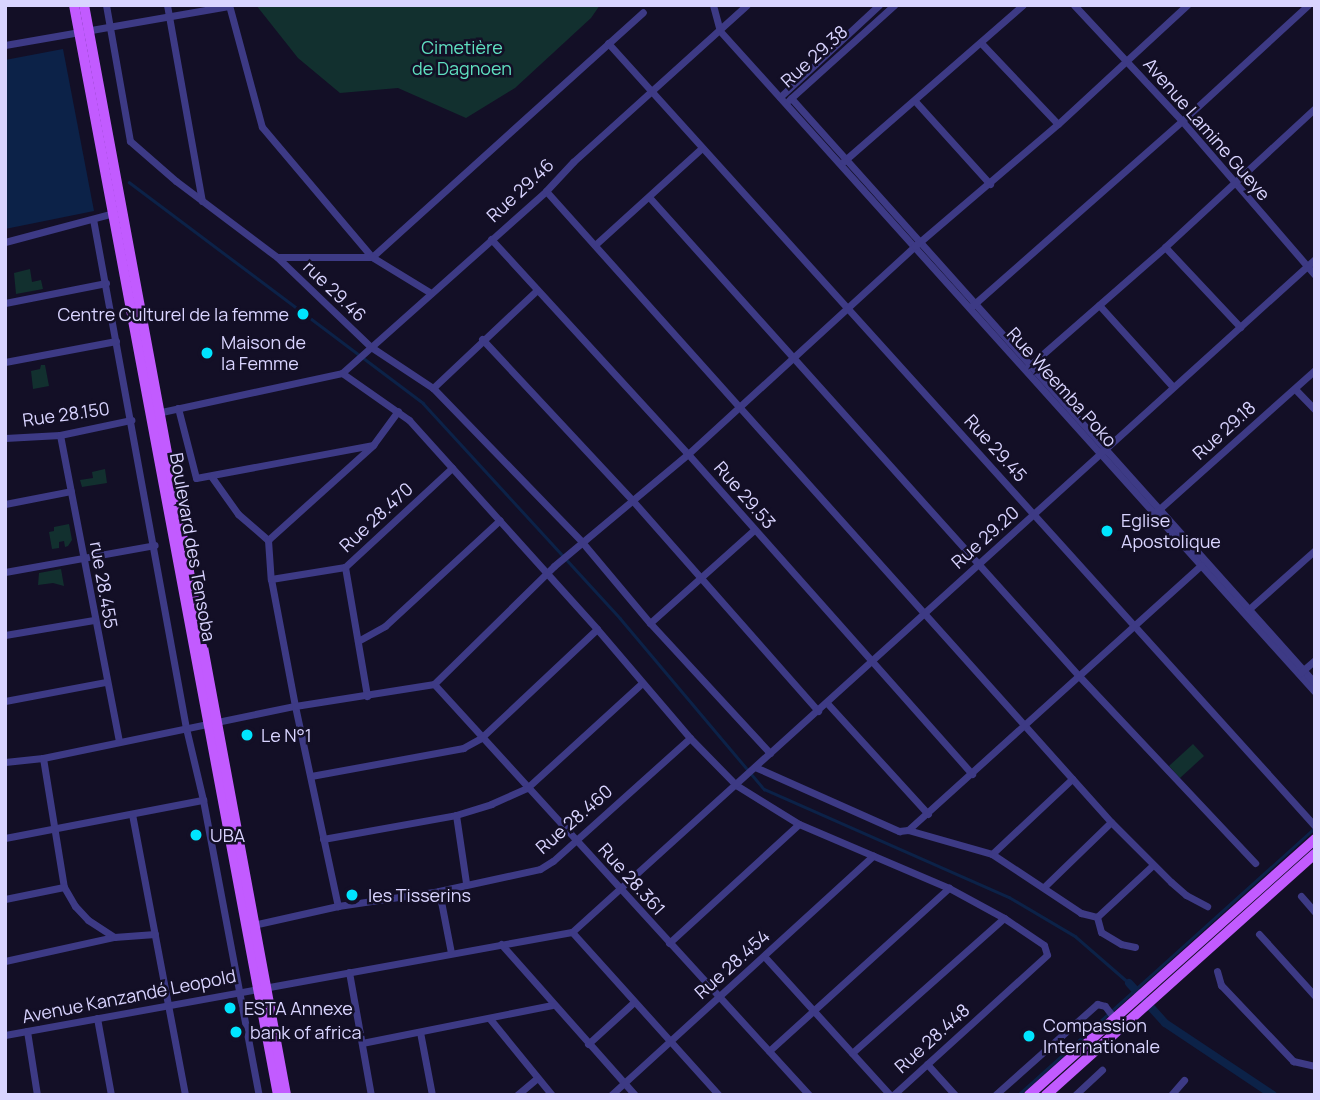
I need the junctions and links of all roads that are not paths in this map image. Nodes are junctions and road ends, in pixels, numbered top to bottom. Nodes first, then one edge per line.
1 (74, 5) edge
2 (84, 5) edge
3 (106, 5) edge
4 (167, 5) edge
5 (713, 5) edge
6 (747, 5) edge
7 (878, 5) edge
8 (894, 5) edge
9 (1023, 5) edge
10 (1074, 5) edge
11 (1187, 5) edge
12 (1308, 5) edge
13 (229, 6) edge
14 (643, 12) dead end
15 (169, 18) junction
16 (109, 26) junction
17 (84, 30) junction
18 (720, 31) junction
19 (608, 43) junction
20 (982, 44) junction
21 (5, 45) edge
22 (1126, 61) junction
23 (652, 93) junction
24 (786, 99) junction
25 (915, 101) junction
26 (1315, 108) edge
27 (1182, 121) junction
28 (1058, 124) junction
29 (702, 148) junction
30 (844, 162) junction
31 (1233, 183) junction
32 (990, 184) junction
33 (546, 191) junction
34 (649, 197) junction
35 (202, 201) junction
36 (114, 213) junction
37 (93, 219) junction
38 (491, 239) junction
39 (5, 242) edge
40 (596, 244) junction
41 (917, 244) junction
42 (1165, 247) junction
43 (277, 257) junction
44 (372, 257) junction
45 (1315, 259) edge
46 (1307, 266) junction
47 (1315, 275) edge
48 (106, 283) junction
49 (537, 290) junction
50 (431, 293) junction
51 (5, 303) edge
52 (972, 305) junction
53 (1099, 306) junction
54 (848, 308) junction
55 (1240, 327) junction
56 (482, 339) junction
57 (116, 341) junction
58 (371, 347) junction
59 (794, 357) junction
60 (5, 362) edge
61 (1028, 368) junction
62 (1315, 370) edge
63 (342, 373) junction
64 (1174, 387) junction
65 (433, 388) junction
66 (1295, 389) junction
67 (740, 406) junction
68 (178, 408) junction
69 (1315, 410) edge
70 (398, 411) junction
71 (155, 413) junction
72 (131, 420) junction
73 (60, 435) junction
74 (5, 438) edge
75 (373, 445) junction
76 (1103, 451) junction
77 (688, 454) junction
78 (452, 468) junction
79 (211, 476) junction
80 (71, 491) junction
81 (633, 500) junction
82 (5, 504) edge
83 (1157, 512) junction
84 (1034, 515) junction
85 (500, 520) junction
86 (754, 530) junction
87 (268, 540) junction
88 (580, 544) junction
89 (155, 545) junction
90 (1315, 550) edge
91 (82, 559) junction
92 (981, 564) junction
93 (1201, 565) junction
94 (345, 567) junction
95 (5, 572) edge
96 (547, 573) junction
97 (271, 579) junction
98 (700, 579) junction
99 (1246, 611) junction
100 (926, 613) junction
101 (94, 620) junction
102 (650, 623) junction
103 (1133, 627) junction
104 (597, 629) junction
105 (5, 635) edge
106 (358, 640) junction
107 (1315, 660) edge
108 (873, 661) junction
109 (1301, 672) junction
110 (1079, 676) junction
111 (106, 682) junction
112 (642, 683) junction
113 (1315, 683) edge
114 (434, 684) junction
115 (1315, 692) edge
116 (366, 696) junction
117 (5, 701) edge
118 (827, 703) junction
119 (295, 706) junction
120 (818, 710) junction
121 (211, 721) junction
122 (1024, 726) junction
123 (186, 728) junction
124 (481, 738) junction
125 (690, 738) junction
126 (119, 740) junction
127 (770, 753) junction
128 (43, 758) junction
129 (5, 762) edge
130 (754, 768) junction
131 (972, 774) junction
132 (311, 776) junction
133 (1072, 779) junction
134 (736, 785) junction
135 (527, 788) junction
136 (203, 800) junction
137 (132, 814) junction
138 (928, 814) junction
139 (456, 815) junction
140 (1111, 822) junction
141 (799, 824) junction
142 (1315, 826) edge
143 (55, 829) junction
144 (908, 830) junction
145 (5, 838) edge
146 (323, 839) junction
147 (1315, 839) edge
148 (576, 840) junction
149 (992, 854) junction
150 (1315, 854) edge
151 (873, 856) junction
152 (1255, 863) dead end
153 (1153, 865) junction
154 (466, 883) junction
155 (64, 887) junction
156 (1044, 887) junction
157 (949, 888) junction
158 (620, 889) junction
159 (439, 891) junction
160 (1301, 896) dead end
161 (5, 899) edge
162 (338, 906) junction
163 (1207, 906) dead end
164 (1315, 912) edge
165 (1097, 917) junction
166 (1004, 918) junction
167 (253, 925) junction
168 (572, 932) junction
169 (155, 934) junction
170 (1259, 934) dead end
171 (114, 937) junction
172 (669, 943) junction
173 (501, 944) junction
174 (1135, 947) dead end
175 (451, 953) junction
176 (764, 956) junction
177 (5, 961) edge
178 (1217, 971) dead end
179 (349, 972) junction
180 (262, 987) junction
181 (239, 991) junction
182 (1153, 991) junction
183 (1315, 996) edge
184 (719, 998) junction
185 (634, 1002) junction
186 (168, 1005) junction
187 (552, 1005) junction
188 (812, 1012) junction
189 (1130, 1012) junction
190 (97, 1018) junction
191 (1114, 1018) junction
192 (489, 1019) junction
193 (27, 1031) junction
194 (421, 1032) junction
195 (5, 1035) edge
196 (362, 1043) junction
197 (670, 1043) junction
198 (588, 1044) junction
199 (769, 1051) junction
200 (852, 1053) junction
201 (927, 1064) junction
202 (1315, 1066) edge
203 (1102, 1070) dead end
204 (537, 1078) junction
205 (1184, 1080) dead end
206 (624, 1083) junction
207 (37, 1095) edge
208 (111, 1095) edge
209 (185, 1095) edge
210 (259, 1095) edge
211 (278, 1095) edge
212 (286, 1095) edge
213 (371, 1095) edge
214 (432, 1095) edge
215 (517, 1095) edge
216 (552, 1095) edge
217 (611, 1095) edge
218 (635, 1095) edge
219 (719, 1095) edge
220 (809, 1095) edge
221 (892, 1095) edge
222 (955, 1095) edge
223 (995, 1095) edge
224 (1029, 1095) edge
225 (1046, 1095) edge
226 (1075, 1095) edge
227 (1171, 1095) edge

1 - 17 main road, Boulevard des Tensoba
2 - 17 main road, Boulevard des Tensoba
3 - 16 street, rue 29.46
4 - 15 street
5 - 18 street
6 - 18 street, Rue 29.46
7 - 24 street
8 - 24 street, Rue 29.38
9 - 20 street
10 - 22 street, Avenue Lamine Gueye
11 - 22 street
12 - 27 street
13 - 15 street
13 - 44 street
14 - 19 street
15 - 16 street
15 - 35 street
16 - 17 street
16 - 35 street, rue 29.46
17 - 21 street
17 - 36 main road, Boulevard des Tensoba
17 - 71 main road, Boulevard des Tensoba
18 - 23 street, Rue 29.46
18 - 24 street, Rue Weemba Poko
19 - 23 street, Rue 29.45
19 - 44 street
20 - 25 street
20 - 28 street
22 - 27 street, Avenue Lamine Gueye
22 - 28 street
23 - 29 street, Rue 29.45
23 - 33 street, Rue 29.46
24 - 30 street, Rue Weemba Poko
25 - 30 street
25 - 32 street
26 - 31 street
27 - 31 street, Avenue Lamine Gueye
27 - 52 street
28 - 32 street
29 - 34 street
29 - 54 street, Rue 29.45
30 - 41 street, Rue Weemba Poko
31 - 42 street
31 - 46 street, Avenue Lamine Gueye
32 - 41 street
33 - 38 street, Rue 29.46
33 - 40 street
34 - 40 street
34 - 59 street
35 - 43 street, rue 29.46
36 - 37 street
36 - 71 main road, Boulevard des Tensoba
37 - 39 street
37 - 48 street
38 - 49 street, Rue 29.53
38 - 50 street, Rue 29.46
40 - 67 street
41 - 52 street, Rue Weemba Poko
41 - 54 street
42 - 53 street
42 - 55 street
43 - 44 street
43 - 58 street, rue 29.46
44 - 50 street
45 - 46 street, Rue 29.20
46 - 47 street, Avenue Lamine Gueye
46 - 55 street, Rue 29.20
48 - 51 street
48 - 57 street
49 - 56 street
49 - 77 street, Rue 29.53
50 - 58 street, Rue 29.46
52 - 61 street, Rue Weemba Poko
53 - 61 street
53 - 64 street
54 - 59 street
54 - 84 street, Rue 29.45
55 - 64 street, Rue 29.20
56 - 65 street
56 - 81 street
57 - 60 street
57 - 72 street
58 - 63 street, Rue 29.46
58 - 65 street, rue 29.46
59 - 67 street
59 - 92 street
61 - 76 street, Rue Weemba Poko
62 - 66 street, Rue 29.18
63 - 68 street
63 - 70 street
64 - 76 street, Rue 29.20
65 - 88 street, rue 29.46
66 - 69 street
66 - 83 street, Rue 29.18
67 - 77 street
67 - 100 street
68 - 71 street
68 - 79 street
70 - 75 street
70 - 78 street
71 - 121 main road, Boulevard des Tensoba
72 - 73 street, Rue 28.150
72 - 89 street
73 - 74 street, Rue 28.150
73 - 80 street, rue 28.455
75 - 79 street
75 - 87 street
76 - 83 street, Rue Weemba Poko
76 - 84 street, Rue 29.20
77 - 81 street
77 - 86 street, Rue 29.53
78 - 85 street
78 - 94 street, Rue 28.470
79 - 87 street
80 - 82 street
80 - 91 street, rue 28.455
81 - 88 street
81 - 98 street
83 - 93 street, Rue Weemba Poko
83 - 99 street, Rue Weemba Poko
84 - 92 street, Rue 29.20
84 - 103 street, Rue 29.45
85 - 96 street
85 - 106 street
86 - 98 street
86 - 108 street, Rue 29.53
87 - 97 street
88 - 96 street
88 - 102 street, rue 29.46
89 - 91 street
89 - 123 street
90 - 99 street
91 - 95 street
91 - 101 street, rue 28.455
92 - 100 street, Rue 29.20
92 - 110 street
93 - 99 street, Rue Weemba Poko
93 - 103 street
94 - 97 street, Rue 28.470
94 - 106 street
96 - 104 street
96 - 114 street
97 - 119 street
98 - 102 street
98 - 120 street
99 - 109 street, Rue Weemba Poko
100 - 108 street, Rue 29.20
100 - 122 street
101 - 105 street
101 - 111 street, rue 28.455
102 - 127 street, rue 29.46
103 - 110 street
103 - 142 street, Rue 29.45
104 - 112 street
104 - 124 street
106 - 116 street
107 - 109 street
108 - 118 street, Rue 29.20
108 - 131 street, Rue 29.53
109 - 113 street, Rue Weemba Poko
109 - 115 street, Rue Weemba Poko
110 - 122 street
110 - 152 street
111 - 117 street
111 - 126 street, rue 28.455
112 - 125 street
112 - 135 street
114 - 116 street
114 - 124 street, Rue 28.361
116 - 119 street
118 - 120 street, Rue 29.20
118 - 138 street
119 - 121 street
119 - 132 street
120 - 127 street, Rue 29.20
121 - 123 street
121 - 167 main road, Boulevard des Tensoba
121 - 180 main road, Boulevard des Tensoba
122 - 131 street
122 - 133 street
123 - 126 street
123 - 136 street
124 - 132 street
124 - 135 street, Rue 28.361
125 - 134 street
125 - 148 street, Rue 28.460
126 - 128 street
127 - 130 street, Rue 29.20
128 - 129 street
128 - 143 street
130 - 134 street
130 - 144 street
131 - 138 street
132 - 146 street
133 - 140 street
133 - 149 street
134 - 141 street
134 - 158 street
135 - 139 street
135 - 148 street, Rue 28.361
136 - 137 street
136 - 181 street
137 - 143 street
137 - 169 street
138 - 144 street
139 - 146 street
139 - 154 street
140 - 153 street
140 - 156 street
141 - 151 street
141 - 172 street
143 - 145 street
143 - 155 street
144 - 149 street
146 - 162 street
147 - 182 main road
148 - 154 street, Rue 28.460
148 - 158 street, Rue 28.361
149 - 156 street
150 - 182 main road
151 - 157 street
151 - 176 street, Rue 28.454
153 - 163 street
153 - 165 street
154 - 159 street, Rue 28.460
155 - 161 street
155 - 171 street
156 - 165 street
157 - 166 street
157 - 188 street
158 - 168 street
158 - 172 street, Rue 28.361
159 - 162 street, Rue 28.460
159 - 175 street
160 - 164 street
162 - 167 street, Rue 28.460
165 - 174 street
166 - 200 street
166 - 201 street, Rue 28.448
167 - 180 main road, Boulevard des Tensoba
168 - 173 street, Avenue Kanzandé Leopold
168 - 185 street
169 - 171 street
169 - 186 street
170 - 183 street
171 - 177 street
172 - 184 street, Rue 28.361
173 - 175 street, Avenue Kanzandé Leopold
173 - 187 street
175 - 179 street, Avenue Kanzandé Leopold
176 - 184 street, Rue 28.454
176 - 188 street
178 - 202 street
179 - 180 street, Avenue Kanzandé Leopold
179 - 196 street
180 - 181 street, Avenue Kanzandé Leopold
180 - 211 main road, Boulevard des Tensoba
180 - 212 main road, Boulevard des Tensoba
181 - 186 street, Avenue Kanzandé Leopold
181 - 210 street
182 - 189 main road
184 - 197 street, Rue 28.454
184 - 199 street, Rue 28.361
185 - 197 street
185 - 198 street
186 - 190 street, Avenue Kanzandé Leopold
186 - 209 street
187 - 192 street
187 - 198 street
188 - 199 street
188 - 200 street
189 - 191 main road
189 - 225 main road
190 - 193 street, Avenue Kanzandé Leopold
190 - 208 street
191 - 223 street
191 - 224 main road
192 - 194 street
192 - 204 street
193 - 195 street, Avenue Kanzandé Leopold
193 - 207 street
194 - 196 street
194 - 214 street
196 - 213 street
197 - 206 street, Rue 28.454
197 - 219 street
198 - 206 street
199 - 220 street, Rue 28.361
200 - 221 street
201 - 221 street, Rue 28.448
201 - 222 street
203 - 226 street
204 - 215 street
204 - 216 street
205 - 227 street
206 - 217 street, Rue 28.454
206 - 218 street

